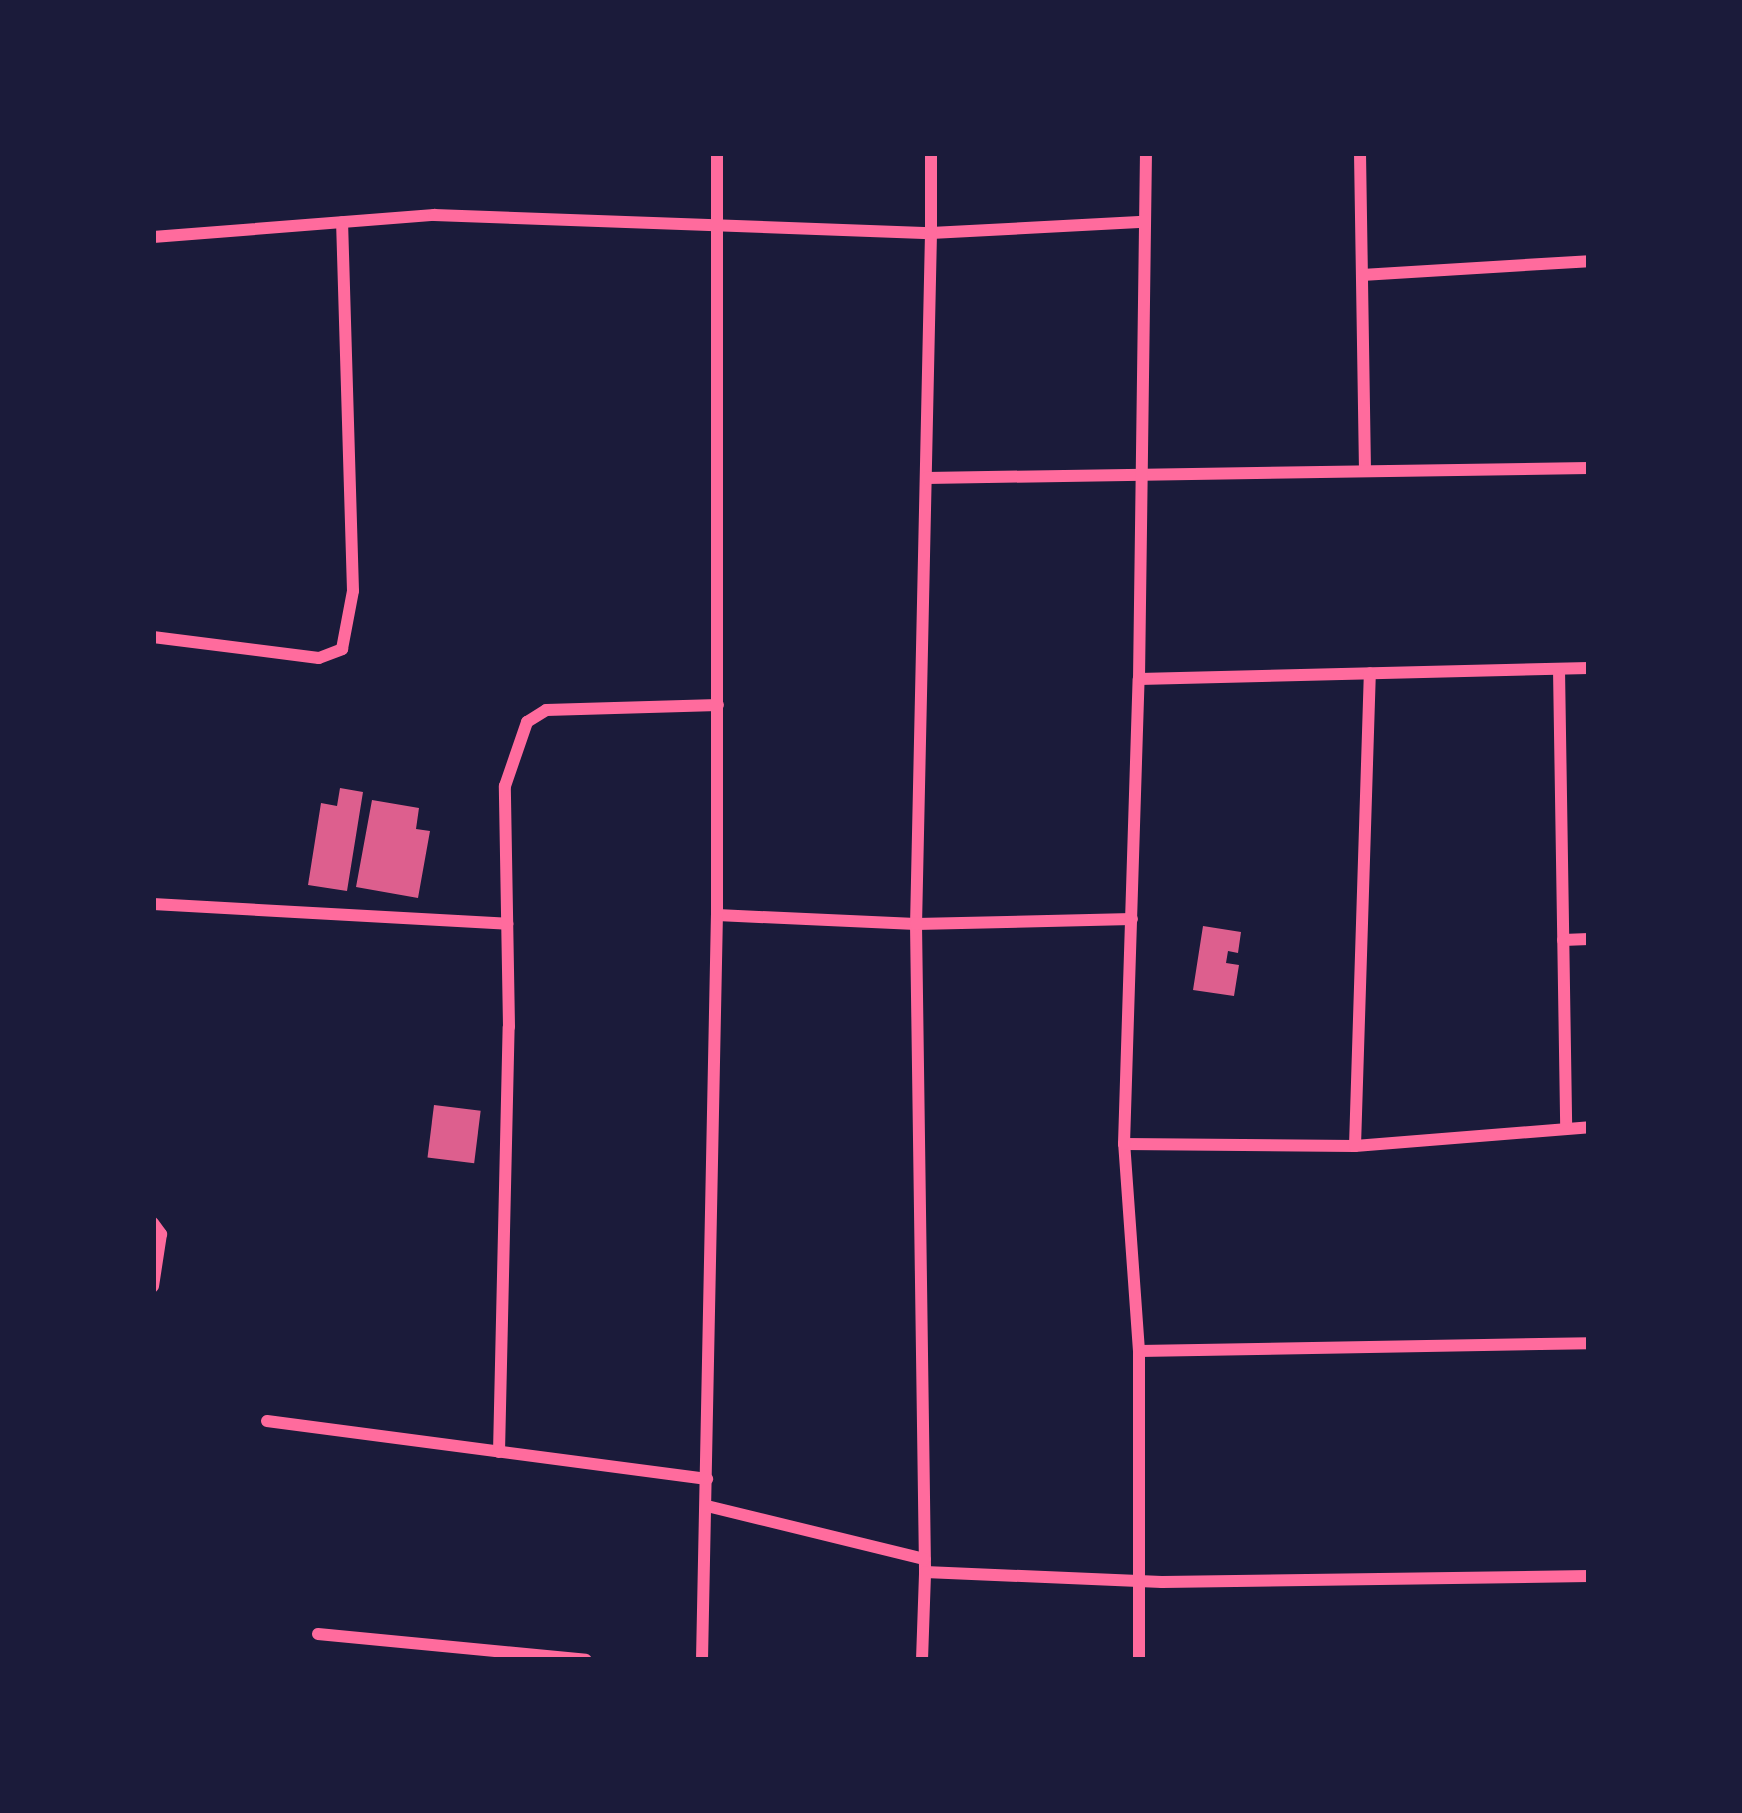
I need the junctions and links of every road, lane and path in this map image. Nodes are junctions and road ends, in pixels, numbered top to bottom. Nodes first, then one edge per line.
1 (717, 153) edge
2 (931, 153) edge
3 (1145, 153) edge
4 (1360, 153) edge
5 (342, 222) junction
6 (1144, 222) junction
7 (718, 225) junction
8 (931, 233) junction
9 (153, 237) edge
10 (1589, 261) edge
11 (1361, 274) junction
12 (1589, 468) edge
13 (1365, 470) junction
14 (1142, 474) junction
15 (926, 478) junction
16 (153, 637) edge
17 (1589, 668) edge
18 (1558, 669) junction
19 (1370, 674) junction
20 (1139, 679) junction
21 (718, 705) junction
22 (153, 904) edge
23 (717, 915) junction
24 (1132, 919) junction
25 (507, 924) junction
26 (916, 924) junction
27 (1589, 939) edge
28 (1563, 940) junction
29 (1589, 1126) edge
30 (1566, 1129) junction
31 (1124, 1144) junction
32 (1354, 1146) junction
33 (153, 1223) edge
34 (153, 1286) edge
35 (1589, 1343) edge
36 (1139, 1351) junction
37 (267, 1421) dead end
38 (499, 1452) junction
39 (707, 1479) junction
40 (706, 1506) junction
41 (925, 1566) junction
42 (1589, 1576) edge
43 (1139, 1580) junction
44 (318, 1634) dead end
45 (586, 1660) edge
46 (702, 1660) edge
47 (922, 1660) edge
48 (1138, 1660) edge

1 - 7 street
2 - 8 street
3 - 6 street
4 - 11 street
5 - 7 street
5 - 9 street
5 - 16 street
6 - 8 street
6 - 14 street
7 - 8 street
7 - 21 street
8 - 15 street
10 - 11 street
11 - 13 street
12 - 13 street
13 - 14 street
14 - 15 street
14 - 20 street
15 - 26 street
17 - 18 street
18 - 19 street
18 - 28 street
19 - 20 street
19 - 32 street
20 - 24 street
21 - 23 street
21 - 25 street
22 - 25 street
23 - 26 street
23 - 39 street
24 - 26 street
24 - 31 street
25 - 38 street
26 - 41 street
27 - 28 street
28 - 30 street
29 - 30 street
30 - 32 street
31 - 32 street
31 - 36 street
33 - 34 street
35 - 36 street
36 - 43 street
37 - 38 street
38 - 39 street
39 - 40 street
40 - 41 street
40 - 46 street
41 - 43 street
41 - 47 street
42 - 43 street
43 - 48 street
44 - 45 street

